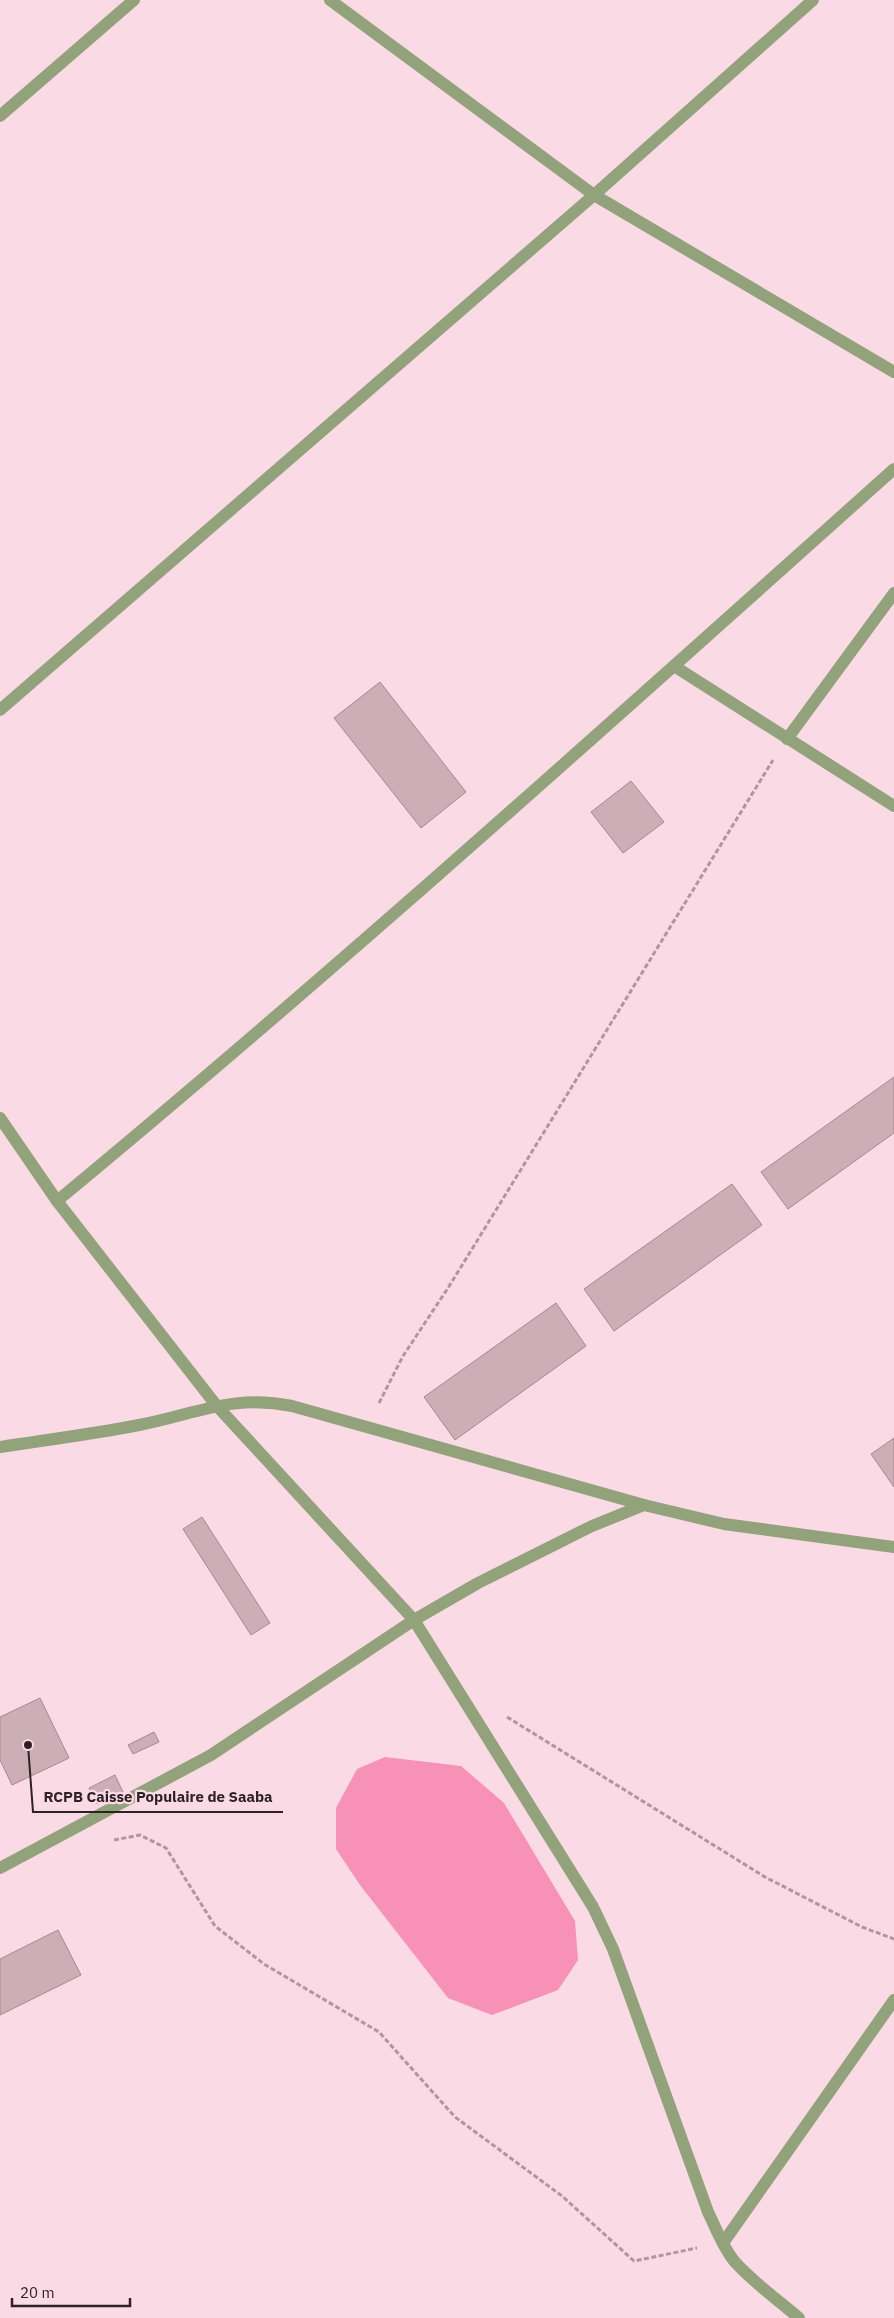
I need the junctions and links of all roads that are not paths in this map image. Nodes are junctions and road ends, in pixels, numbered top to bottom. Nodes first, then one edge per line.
1 (134, 0) edge
2 (330, 0) edge
3 (813, 0) edge
4 (0, 116) edge
5 (594, 195) junction
6 (894, 372) edge
7 (894, 469) edge
8 (894, 594) edge
9 (674, 666) junction
10 (0, 710) edge
11 (787, 738) junction
12 (894, 806) edge
13 (0, 1118) edge
14 (57, 1201) junction
15 (216, 1405) junction
16 (0, 1447) edge
17 (644, 1505) junction
18 (894, 1547) edge
19 (414, 1620) junction
20 (0, 1868) edge
21 (894, 2001) edge
22 (723, 2243) junction
23 (799, 2318) edge

1 - 4 street
2 - 5 street
3 - 5 street
5 - 6 street
5 - 10 street
7 - 9 street
8 - 11 street
9 - 11 street
9 - 14 street
11 - 12 street
13 - 14 street
14 - 15 street
15 - 16 street
15 - 17 street
15 - 19 street
17 - 18 street
17 - 19 street
19 - 20 street
19 - 22 street
21 - 22 street
22 - 23 street

